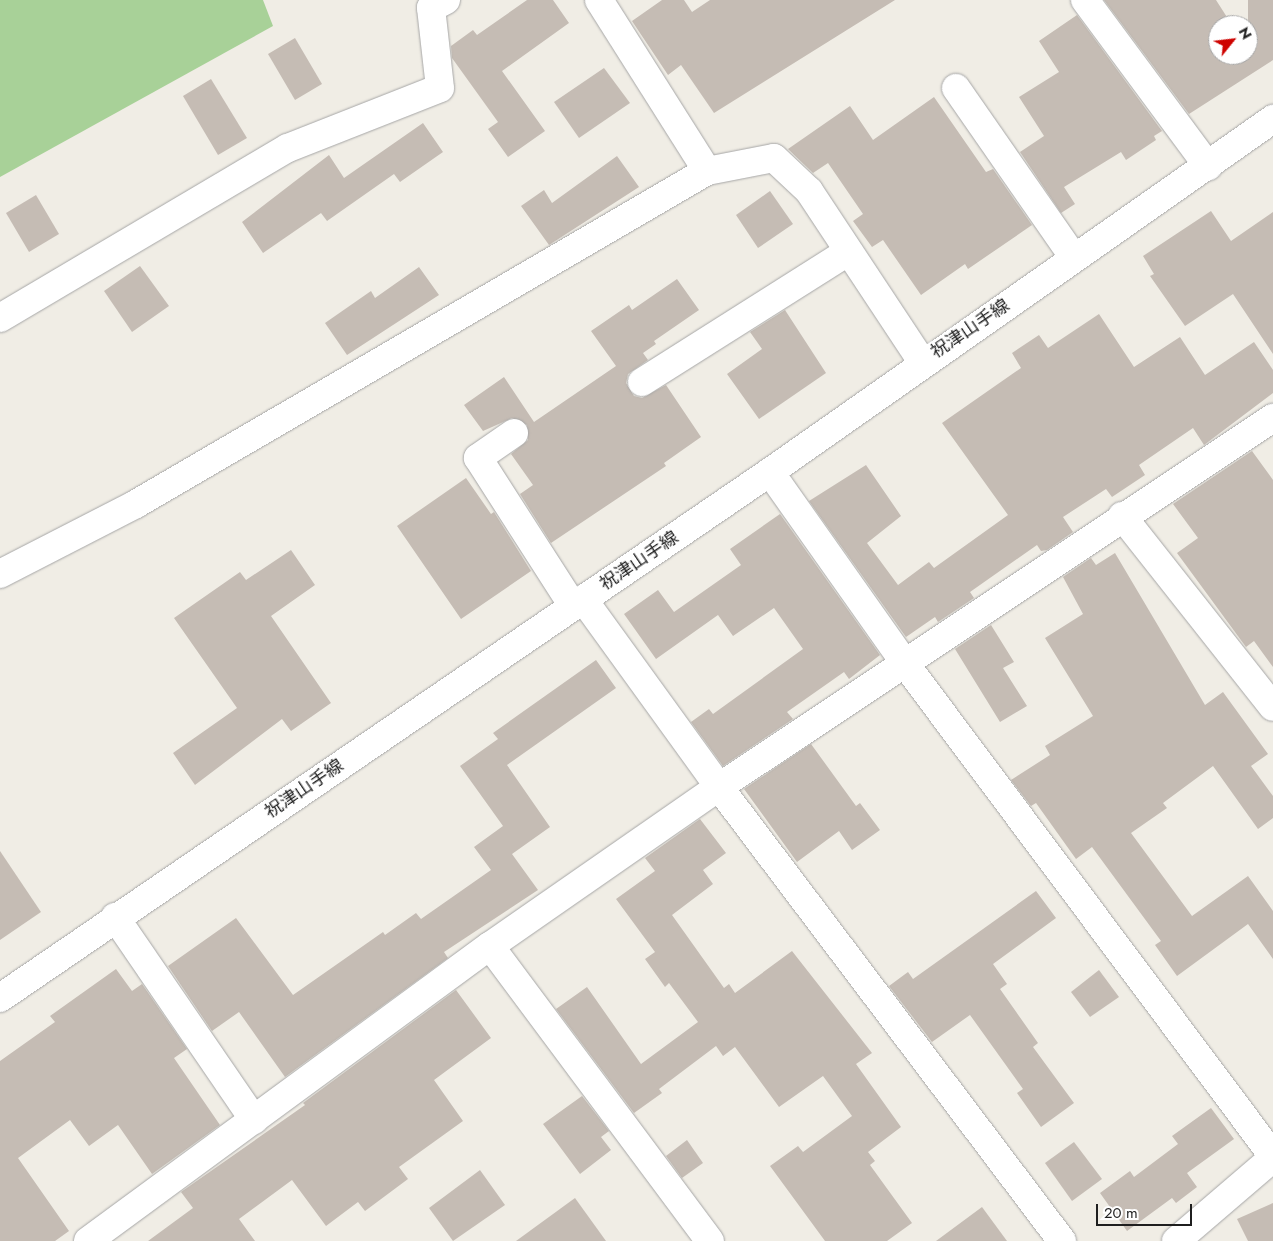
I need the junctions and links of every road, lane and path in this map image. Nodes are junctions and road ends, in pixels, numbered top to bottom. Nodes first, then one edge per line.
1 (446, 0) edge
2 (599, 0) edge
3 (1085, 0) edge
4 (956, 88) dead end
5 (1273, 119) edge
6 (1208, 166) junction
7 (707, 171) junction
8 (848, 252) junction
9 (1074, 258) junction
10 (0, 318) edge
11 (922, 362) junction
12 (642, 382) dead end
13 (1270, 426) edge
14 (514, 433) dead end
15 (770, 472) junction
16 (1122, 516) junction
17 (0, 574) edge
18 (578, 602) junction
19 (906, 665) junction
20 (1273, 707) edge
21 (719, 787) junction
22 (116, 917) junction
23 (490, 946) junction
24 (0, 998) edge
25 (254, 1120) junction
26 (1273, 1157) edge
27 (88, 1241) edge
28 (710, 1241) edge
29 (1062, 1241) edge
30 (1176, 1241) edge

1 - 10 street
2 - 7 street
3 - 6 street
4 - 9 street
5 - 6 street, 祝津山手線
6 - 9 street, 祝津山手線
7 - 8 street
7 - 17 street
8 - 11 street
8 - 12 street
9 - 11 street, 祝津山手線
11 - 15 street, 祝津山手線
13 - 16 street
14 - 18 street
15 - 18 street, 祝津山手線
15 - 19 street
16 - 19 street
16 - 20 street
18 - 21 street
18 - 22 street, 祝津山手線
19 - 21 street
19 - 26 street
21 - 23 street
21 - 29 street
22 - 24 street, 祝津山手線
22 - 25 street
23 - 25 street
23 - 28 street
25 - 27 street
26 - 30 street

